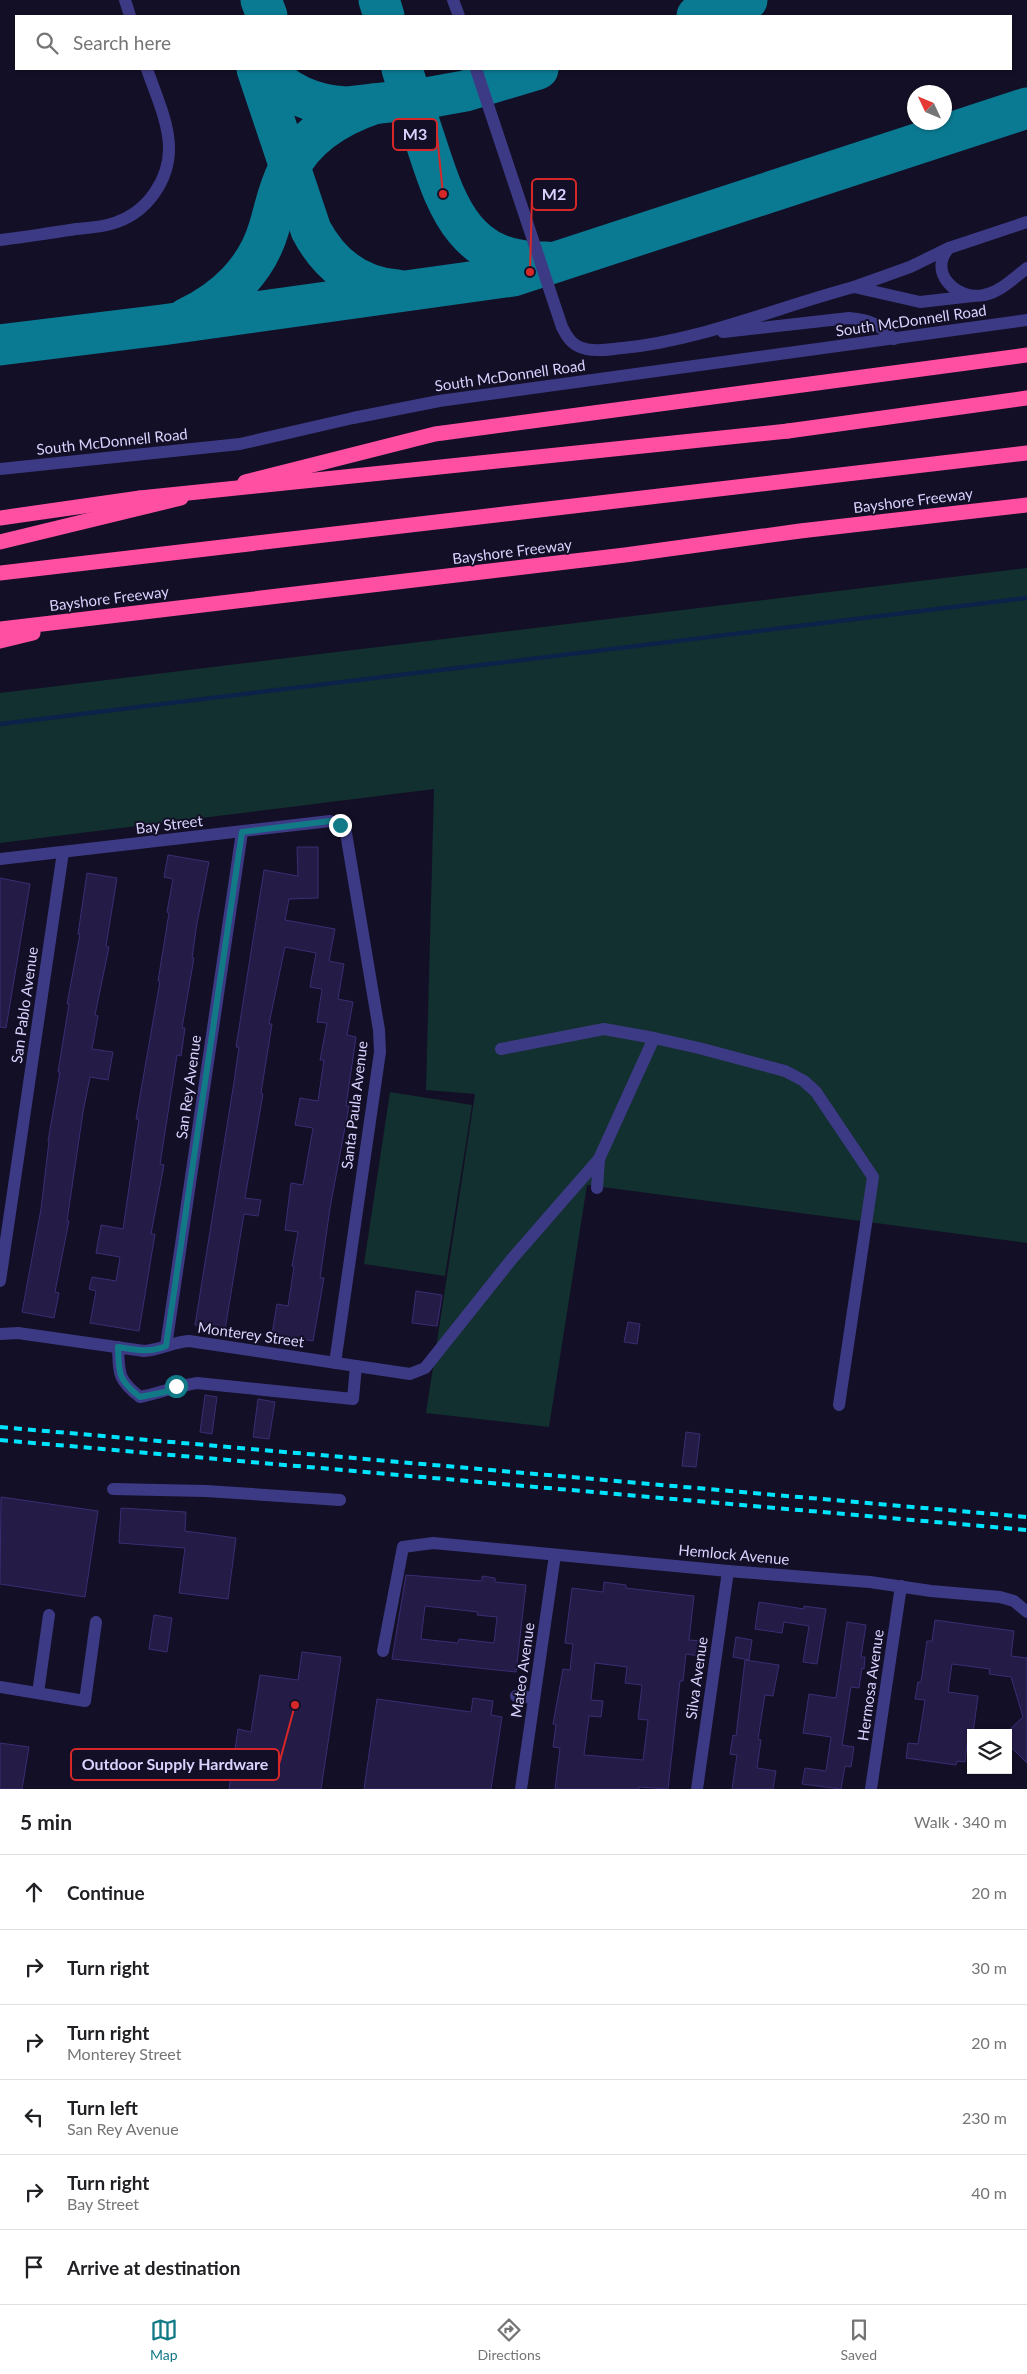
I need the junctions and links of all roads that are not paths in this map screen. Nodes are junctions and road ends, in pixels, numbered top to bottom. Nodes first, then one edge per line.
1 (125, 0) edge
2 (453, 0) edge
3 (130, 15) edge
4 (459, 15) edge
5 (147, 70) edge
6 (476, 70) edge
7 (1027, 222) edge
8 (0, 240) edge
9 (949, 248) junction
10 (1027, 268) edge
11 (854, 287) junction
12 (973, 296) junction
13 (1027, 320) edge
14 (691, 336) junction
15 (894, 339) junction
16 (1027, 355) edge
17 (1027, 398) edge
18 (1027, 453) edge
19 (0, 469) edge
20 (140, 498) junction
21 (1027, 505) edge
22 (0, 509) edge
23 (0, 518) edge
24 (0, 542) edge
25 (0, 573) edge
26 (107, 616) junction
27 (0, 628) edge
28 (0, 641) edge
29 (340, 825) joint
30 (242, 832) junction
31 (63, 852) junction
32 (0, 859) edge
33 (654, 1038) junction
34 (501, 1049) dead end
35 (599, 1159) junction
36 (597, 1188) dead end
37 (0, 1281) edge
38 (0, 1334) edge
39 (166, 1346) junction
40 (118, 1347) junction
41 (335, 1363) junction
42 (356, 1366) junction
43 (840, 1405) dead end
44 (113, 1489) dead end
45 (340, 1500) dead end
46 (555, 1555) junction
47 (728, 1571) junction
48 (901, 1586) junction
49 (1027, 1612) edge
50 (49, 1615) dead end
51 (96, 1622) dead end
52 (383, 1650) dead end
53 (0, 1687) edge
54 (38, 1693) junction
55 (516, 1696) dead end
56 (534, 1698) junction
57 (521, 1789) edge
58 (697, 1789) edge
59 (871, 1789) edge

1 - 3 street
2 - 4 street
5 - 8 street
6 - 14 street
7 - 9 street
9 - 11 street
9 - 12 street
10 - 12 street
11 - 12 street
11 - 14 street
13 - 15 street, South McDonnell Road
14 - 15 street
15 - 19 street, South McDonnell Road
16 - 24 highway
17 - 20 highway, bridge
18 - 25 highway
20 - 22 highway
20 - 23 highway
21 - 26 highway, Bayshore Freeway
26 - 27 highway, Bayshore Freeway
26 - 28 highway
29 - 30 street, Bay Street
29 - 41 street, Santa Paula Avenue
30 - 31 street, Bay Street
30 - 39 street, San Rey Avenue
31 - 32 street, Bay Street
31 - 37 street, San Pablo Avenue
33 - 34 street
33 - 35 street
33 - 43 street
35 - 36 street
35 - 42 street, Monterey Street
38 - 40 street, Monterey Street
39 - 40 street, Monterey Street
39 - 41 street, Monterey Street
40 - 42 street
41 - 42 street, Monterey Street
44 - 45 street
46 - 47 street, Hemlock Avenue
46 - 52 street, Hemlock Avenue
46 - 56 street, Mateo Avenue
47 - 48 street, Hemlock Avenue
47 - 58 street, Silva Avenue
48 - 49 street, Hemlock Avenue
48 - 59 street, Hermosa Avenue
50 - 54 street
51 - 54 street
53 - 54 street
55 - 56 street
56 - 57 street, Mateo Avenue

